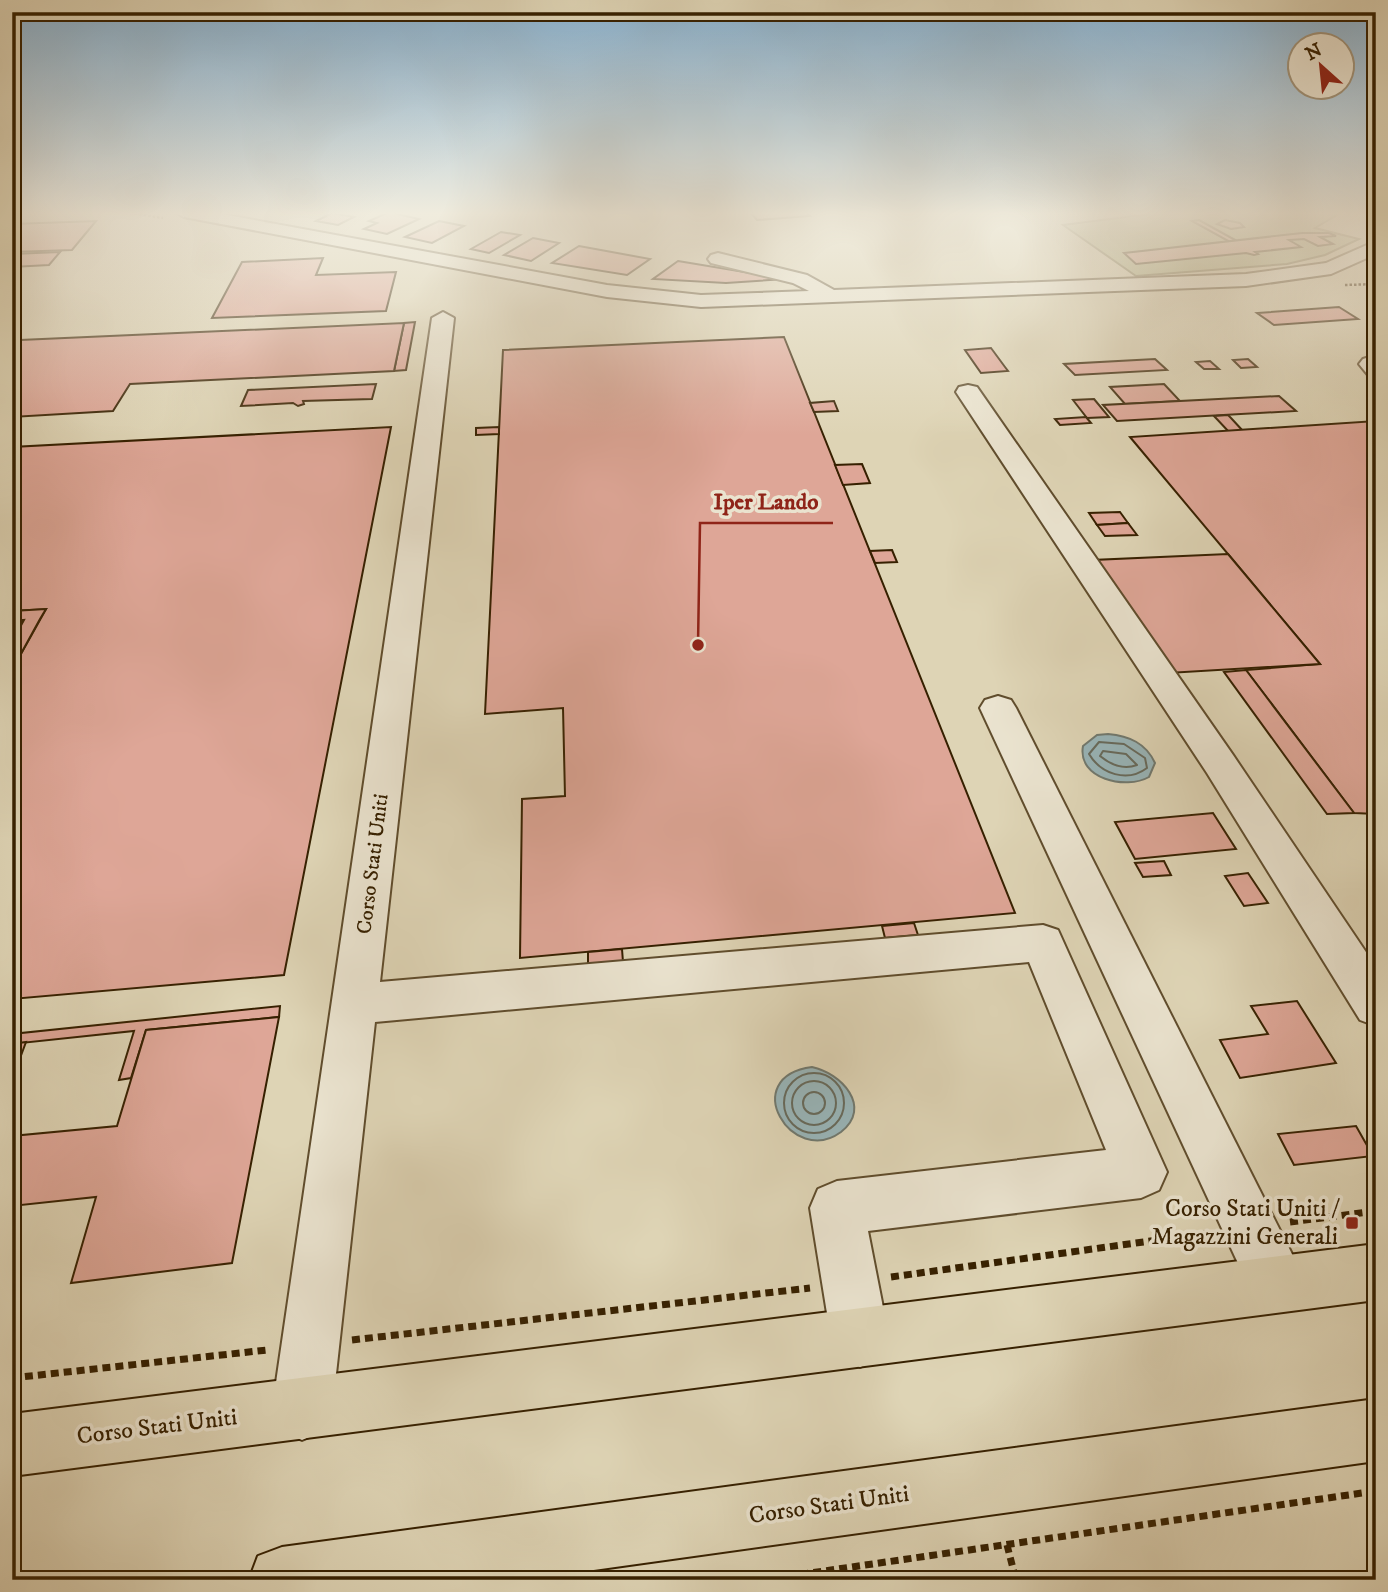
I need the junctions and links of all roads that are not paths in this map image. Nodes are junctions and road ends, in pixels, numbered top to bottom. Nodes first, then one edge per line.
1 (592, 286) edge
2 (819, 286) edge
3 (1070, 286) edge
4 (829, 297) junction
5 (443, 318) dead end
6 (1376, 362) edge
7 (1376, 370) edge
8 (968, 392) dead end
9 (998, 708) dead end
10 (355, 1004) junction
11 (1376, 1006) edge
12 (1376, 1272) edge
13 (1277, 1284) junction
14 (860, 1338) junction
15 (302, 1410) junction
16 (1376, 1430) edge
17 (12, 1445) edge
18 (397, 1572) edge
19 (282, 1580) edge

1 - 4 street
2 - 4 street
3 - 4 street
5 - 10 street, Corso Stati Uniti
6 - 7 street
8 - 11 street
9 - 13 street
10 - 14 street
10 - 15 street, Corso Stati Uniti
12 - 13 main road, Corso Stati Uniti
13 - 14 main road, Corso Stati Uniti
14 - 15 main road, Corso Stati Uniti
15 - 17 main road, Corso Stati Uniti
16 - 18 main road, Corso Stati Uniti
18 - 19 main road, Corso Stati Uniti

